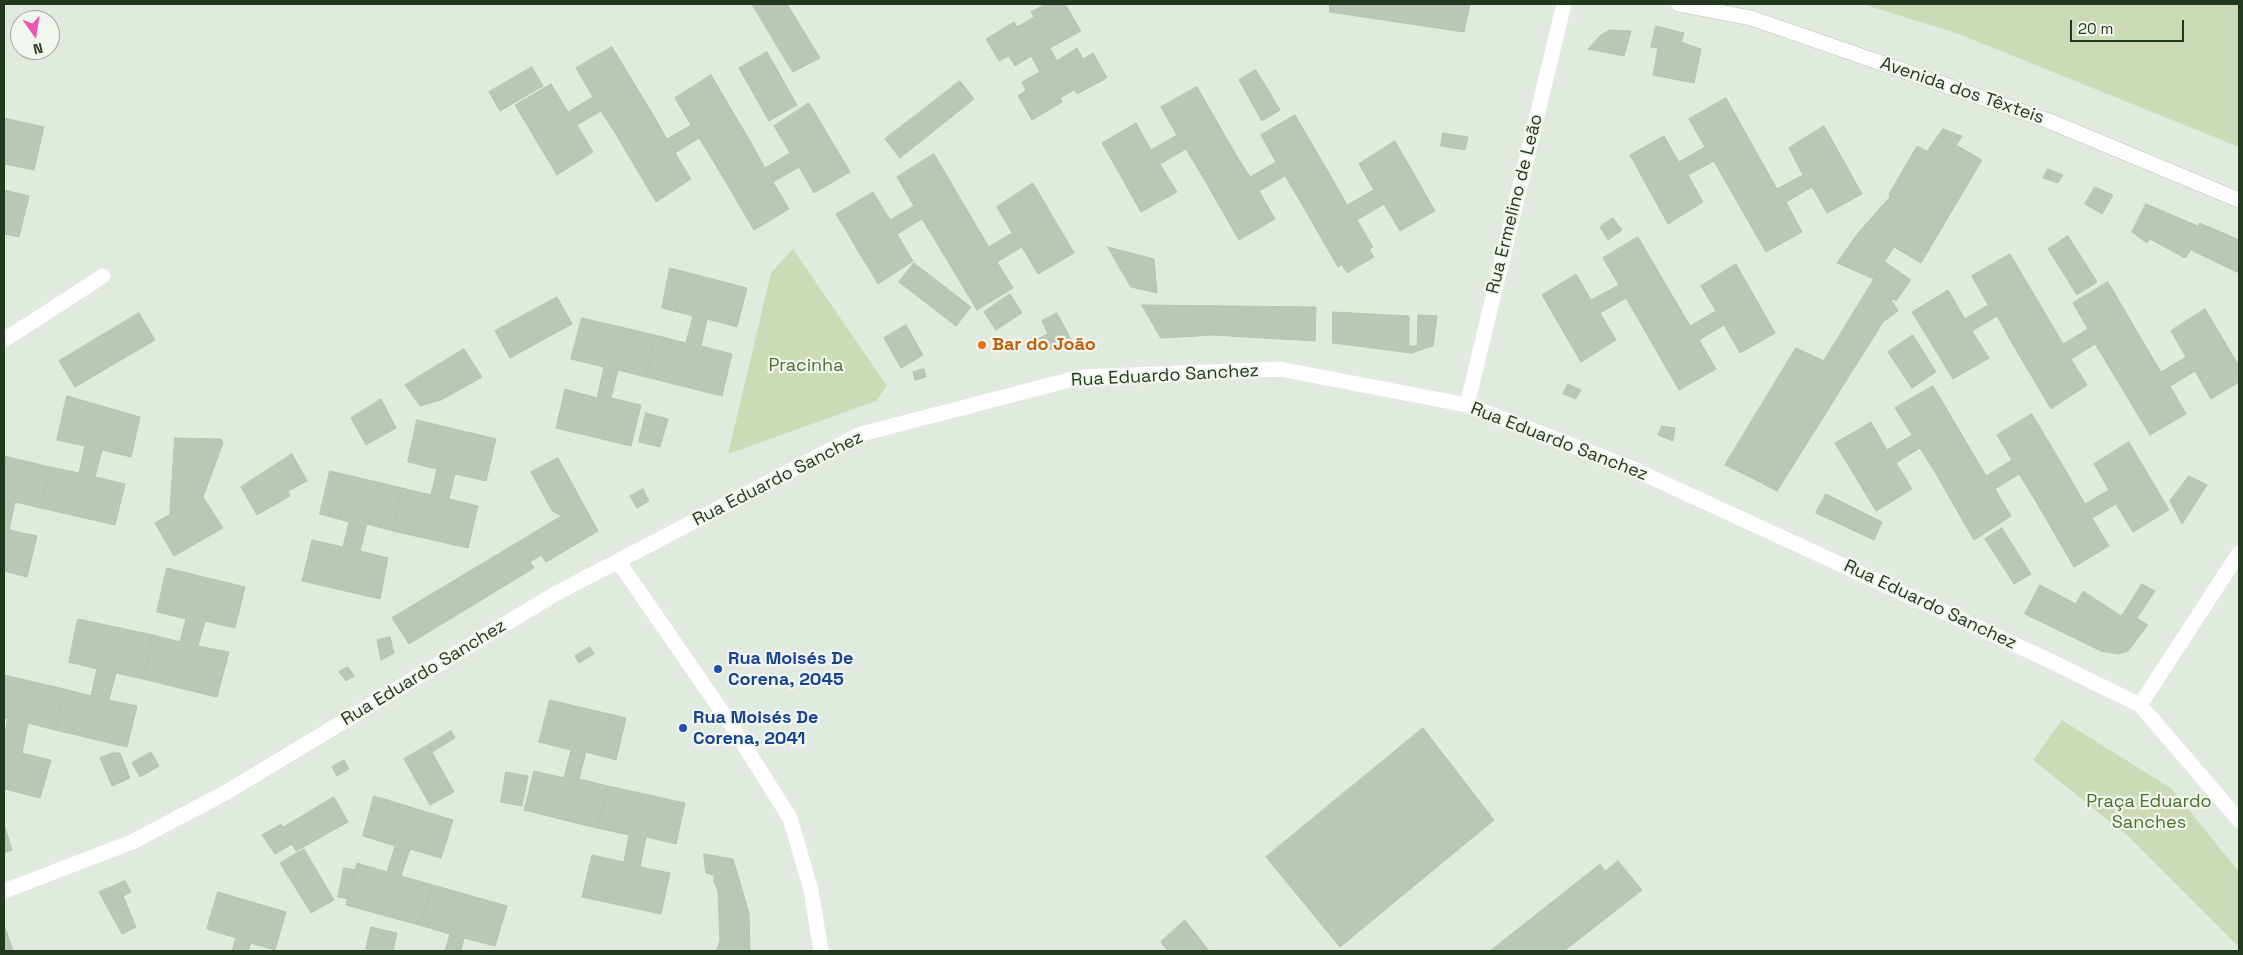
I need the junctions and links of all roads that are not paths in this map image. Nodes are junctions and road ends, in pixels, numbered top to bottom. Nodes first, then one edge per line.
1 (1564, 4) edge
2 (1678, 4) edge
3 (2239, 200) edge
4 (103, 276) dead end
5 (4, 340) edge
6 (1467, 405) junction
7 (2239, 553) edge
8 (618, 562) junction
9 (2140, 705) junction
10 (2239, 820) edge
11 (4, 891) edge
12 (821, 951) edge

1 - 6 street, Rua Ermelino de Leão
2 - 3 street, Avenida dos Têxteis
4 - 5 street
6 - 8 street, Rua Eduardo Sanchez
6 - 9 street, Rua Eduardo Sanchez
7 - 9 street
8 - 11 street, Rua Eduardo Sanchez
8 - 12 street
9 - 10 street, Rua Eduardo Sanchez

